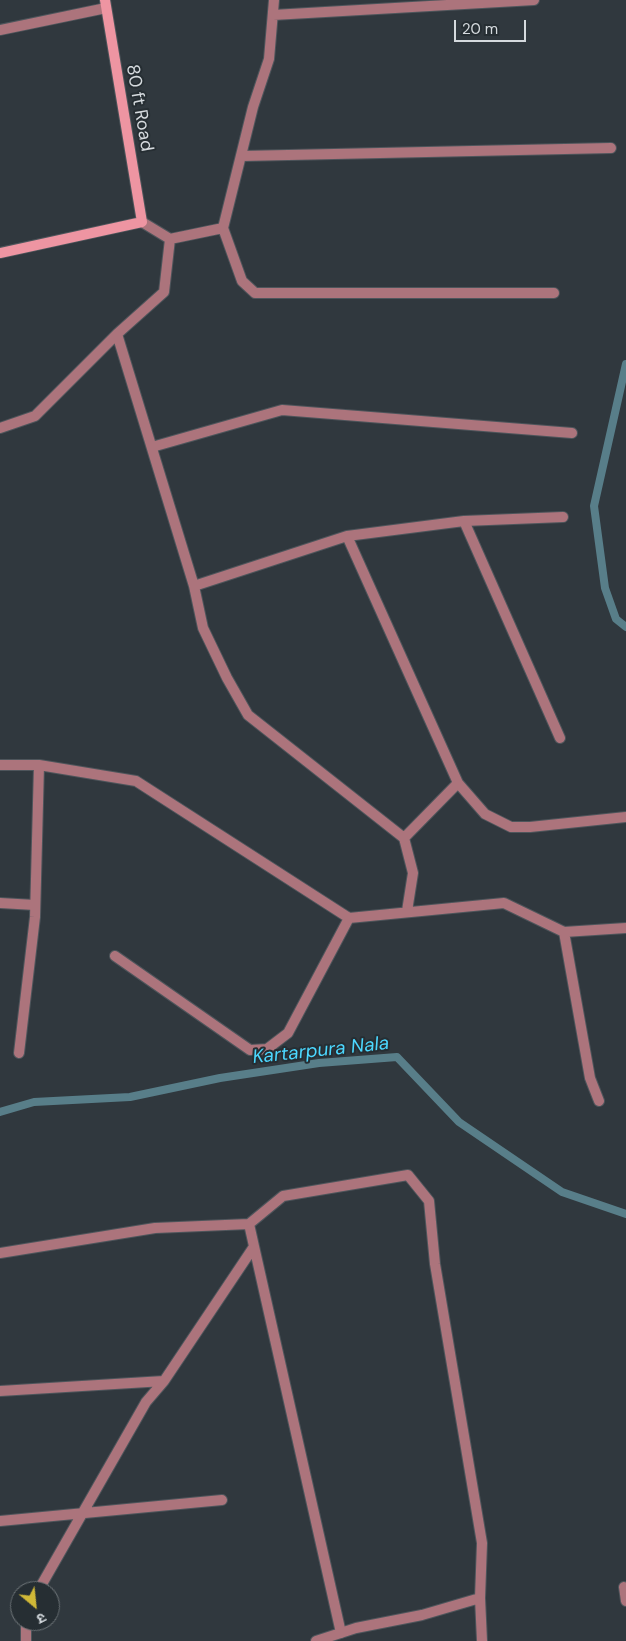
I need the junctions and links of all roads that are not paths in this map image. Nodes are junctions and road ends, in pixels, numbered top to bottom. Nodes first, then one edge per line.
1 (274, 0) edge
2 (534, 0) edge
3 (105, 4) edge
4 (273, 15) junction
5 (0, 30) edge
6 (611, 148) dead end
7 (242, 156) junction
8 (142, 222) junction
9 (223, 228) junction
10 (170, 239) junction
11 (0, 253) edge
12 (554, 293) dead end
13 (117, 334) junction
14 (0, 428) edge
15 (572, 433) dead end
16 (152, 447) junction
17 (563, 517) dead end
18 (464, 521) junction
19 (347, 536) junction
20 (194, 586) junction
21 (560, 738) dead end
22 (0, 765) edge
23 (39, 765) junction
24 (458, 783) junction
25 (626, 817) edge
26 (404, 838) junction
27 (0, 903) edge
28 (35, 905) junction
29 (407, 912) junction
30 (349, 918) junction
31 (626, 928) edge
32 (564, 932) junction
33 (115, 956) dead end
34 (19, 1053) dead end
35 (599, 1101) dead end
36 (249, 1224) junction
37 (253, 1248) junction
38 (0, 1253) edge
39 (164, 1381) junction
40 (0, 1390) edge
41 (222, 1500) dead end
42 (84, 1514) junction
43 (0, 1521) edge
44 (44, 1581) edge
45 (624, 1587) dead end
46 (480, 1598) junction
47 (626, 1602) edge
48 (341, 1632) junction
49 (316, 1641) edge
50 (482, 1641) edge

1 - 4 street
2 - 4 street
3 - 5 street
3 - 8 street, 80 ft Road
4 - 7 street
6 - 7 street
7 - 9 street
8 - 10 street
8 - 11 street
9 - 10 street
9 - 12 street
10 - 13 street
13 - 14 street
13 - 16 street
15 - 16 street
16 - 20 street
17 - 18 street
18 - 19 street
18 - 21 street
19 - 20 street
19 - 24 street
20 - 26 street
22 - 23 street
23 - 28 street
23 - 30 street
24 - 25 street
24 - 26 street
26 - 29 street
27 - 28 street
28 - 34 street
29 - 30 street
29 - 32 street
30 - 33 street
31 - 32 street
32 - 35 street
36 - 37 street
36 - 38 street
36 - 46 street
37 - 39 street
37 - 48 street
39 - 40 street
39 - 42 street
41 - 42 street
42 - 43 street
42 - 44 street
45 - 47 street
46 - 48 street
46 - 50 street
48 - 49 street

